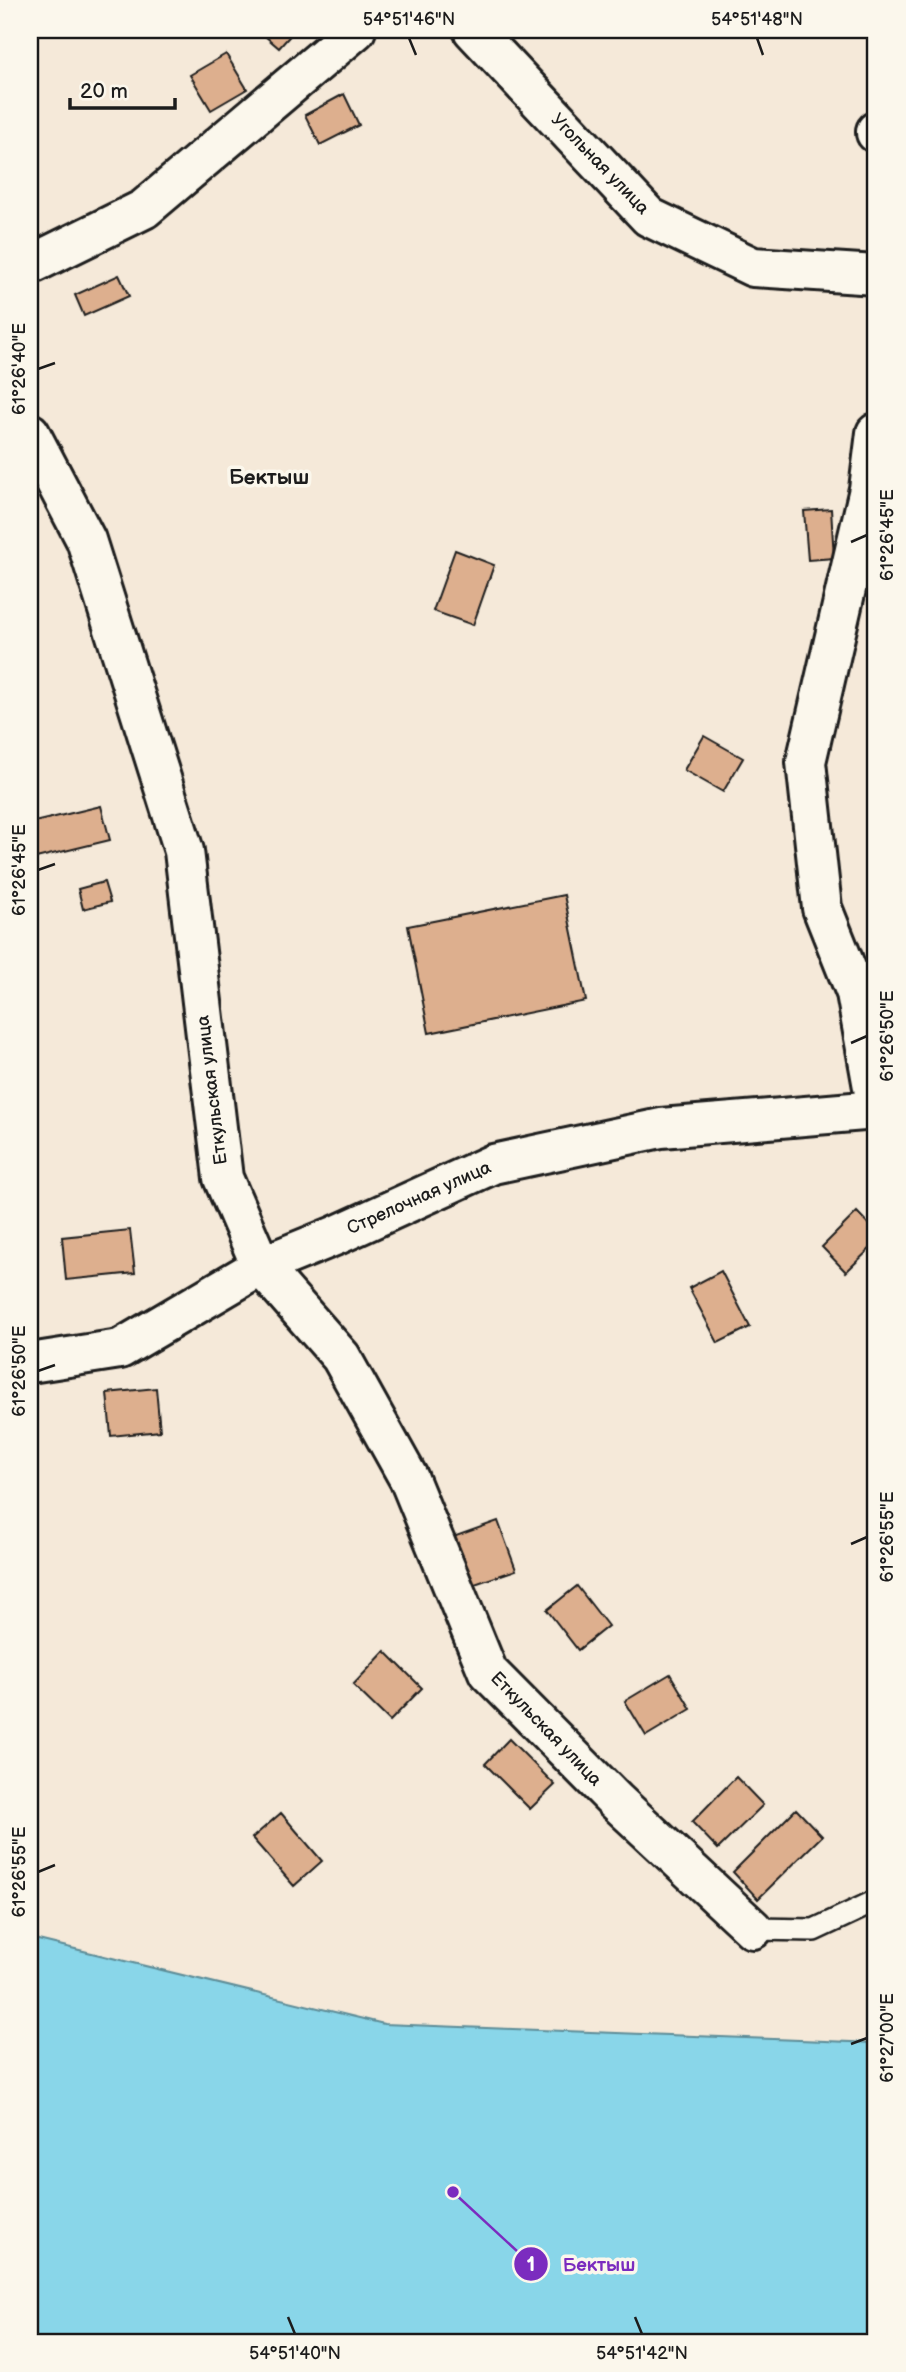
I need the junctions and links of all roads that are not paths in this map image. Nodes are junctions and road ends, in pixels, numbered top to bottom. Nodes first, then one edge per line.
1 (355, 30) edge
2 (473, 30) edge
3 (30, 265) edge
4 (876, 275) edge
5 (30, 433) edge
6 (876, 433) edge
7 (876, 1104) edge
8 (876, 1110) edge
9 (261, 1266) junction
10 (30, 1363) edge
11 (876, 1901) edge
12 (753, 1929) joint

1 - 3 street
2 - 4 street, Угольная улица
5 - 9 street, Еткульская улица
6 - 7 street
8 - 9 street, Стрелочная улица
9 - 10 street, Стрелочная улица
9 - 12 street, Еткульская улица
11 - 12 lane

